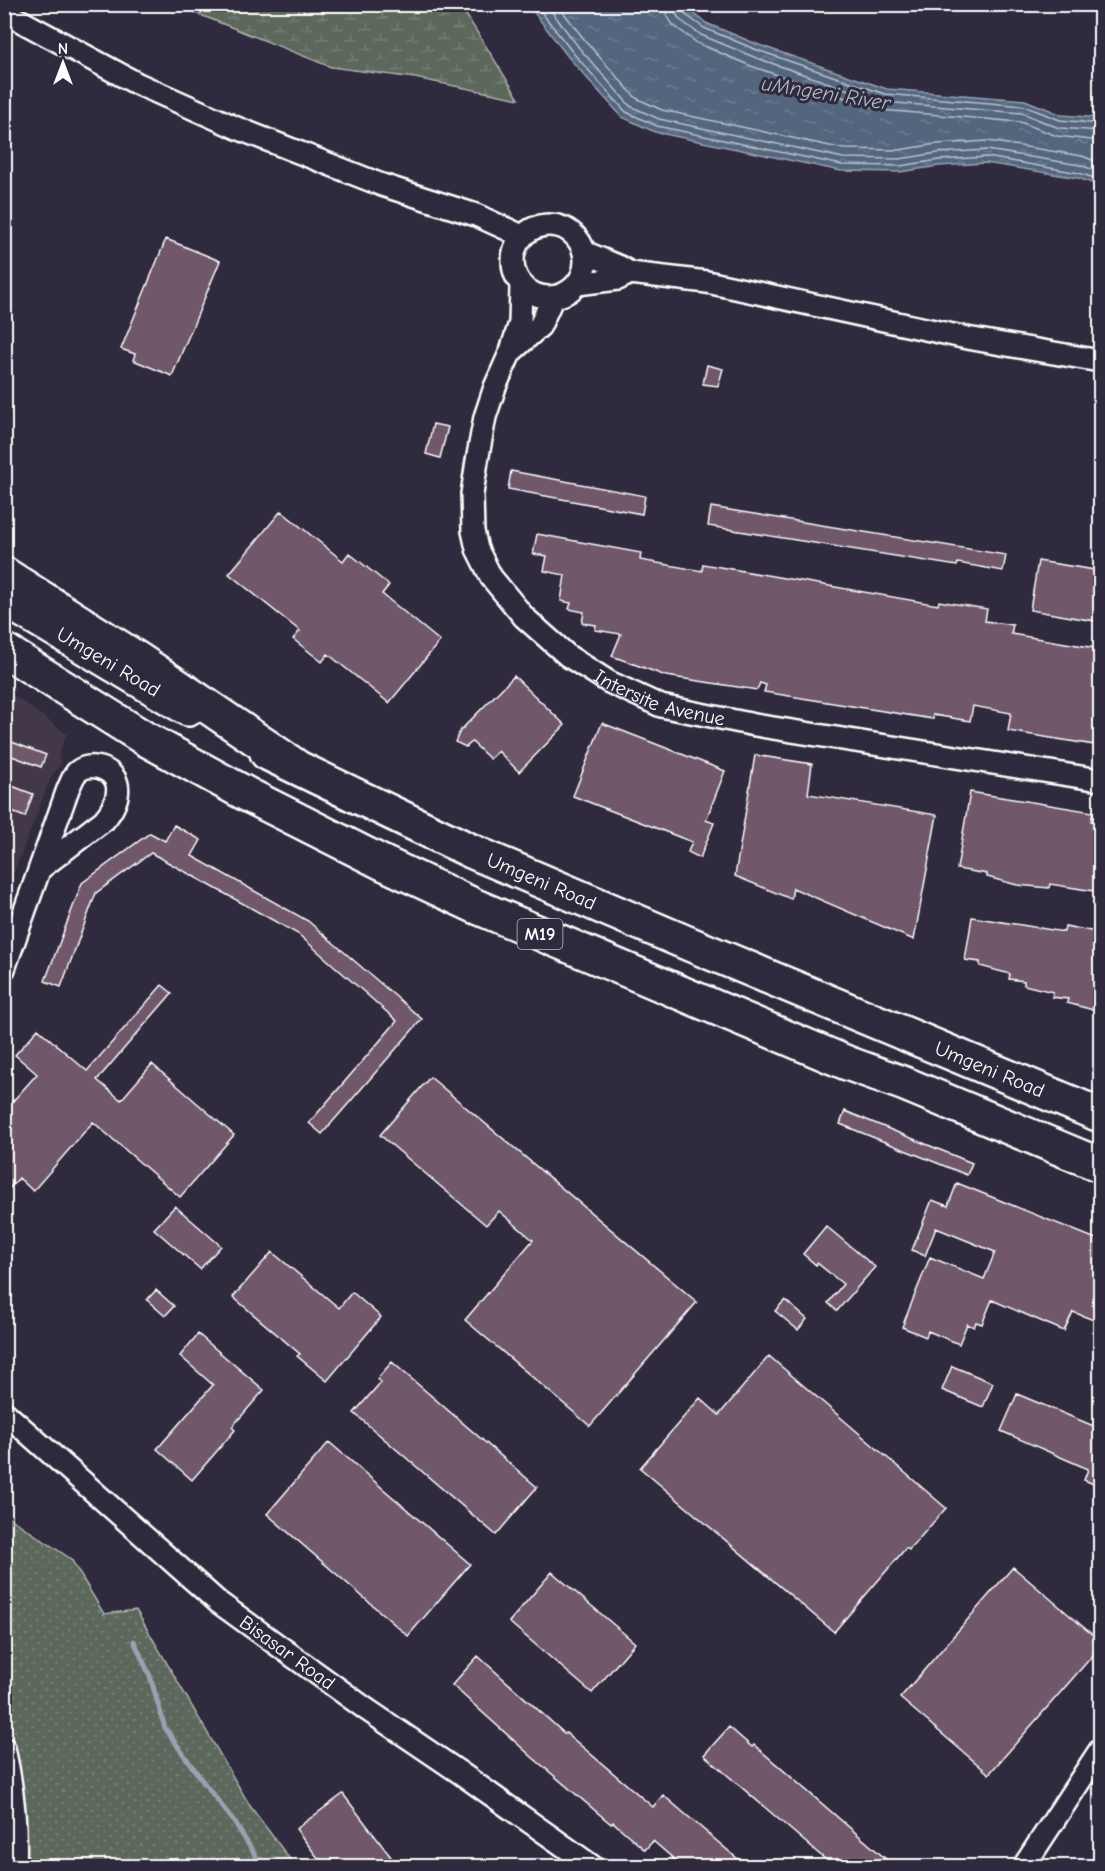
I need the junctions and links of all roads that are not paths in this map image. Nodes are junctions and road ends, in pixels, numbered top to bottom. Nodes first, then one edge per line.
1 (4, 12) edge
2 (522, 236) junction
3 (584, 252) junction
4 (630, 273) junction
5 (577, 284) junction
6 (521, 285) junction
7 (553, 297) junction
8 (512, 351) junction
9 (1101, 361) edge
10 (4, 574) edge
11 (4, 599) edge
12 (4, 650) edge
13 (294, 765) junction
14 (1101, 780) edge
15 (41, 868) junction
16 (4, 969) edge
17 (1097, 1113) edge
18 (1101, 1165) edge
19 (4, 1412) edge
20 (4, 1748) edge
21 (1101, 1750) edge
22 (15, 1866) edge
23 (592, 1866) edge
24 (1024, 1866) edge

1 - 2 street
2 - 3 street
2 - 6 street
3 - 4 street
3 - 5 street
4 - 5 street
4 - 9 street
5 - 7 street
6 - 7 street
6 - 8 street, Intersite Avenue
7 - 8 street, Intersite Avenue
8 - 14 street, Intersite Avenue
10 - 13 highway
11 - 13 highway, Umgeni Road / M19
12 - 18 highway, M19
13 - 17 highway, Umgeni Road / M19
15 - 15 street
15 - 16 street
19 - 23 street, Bisasar Road
20 - 22 street
21 - 24 street

